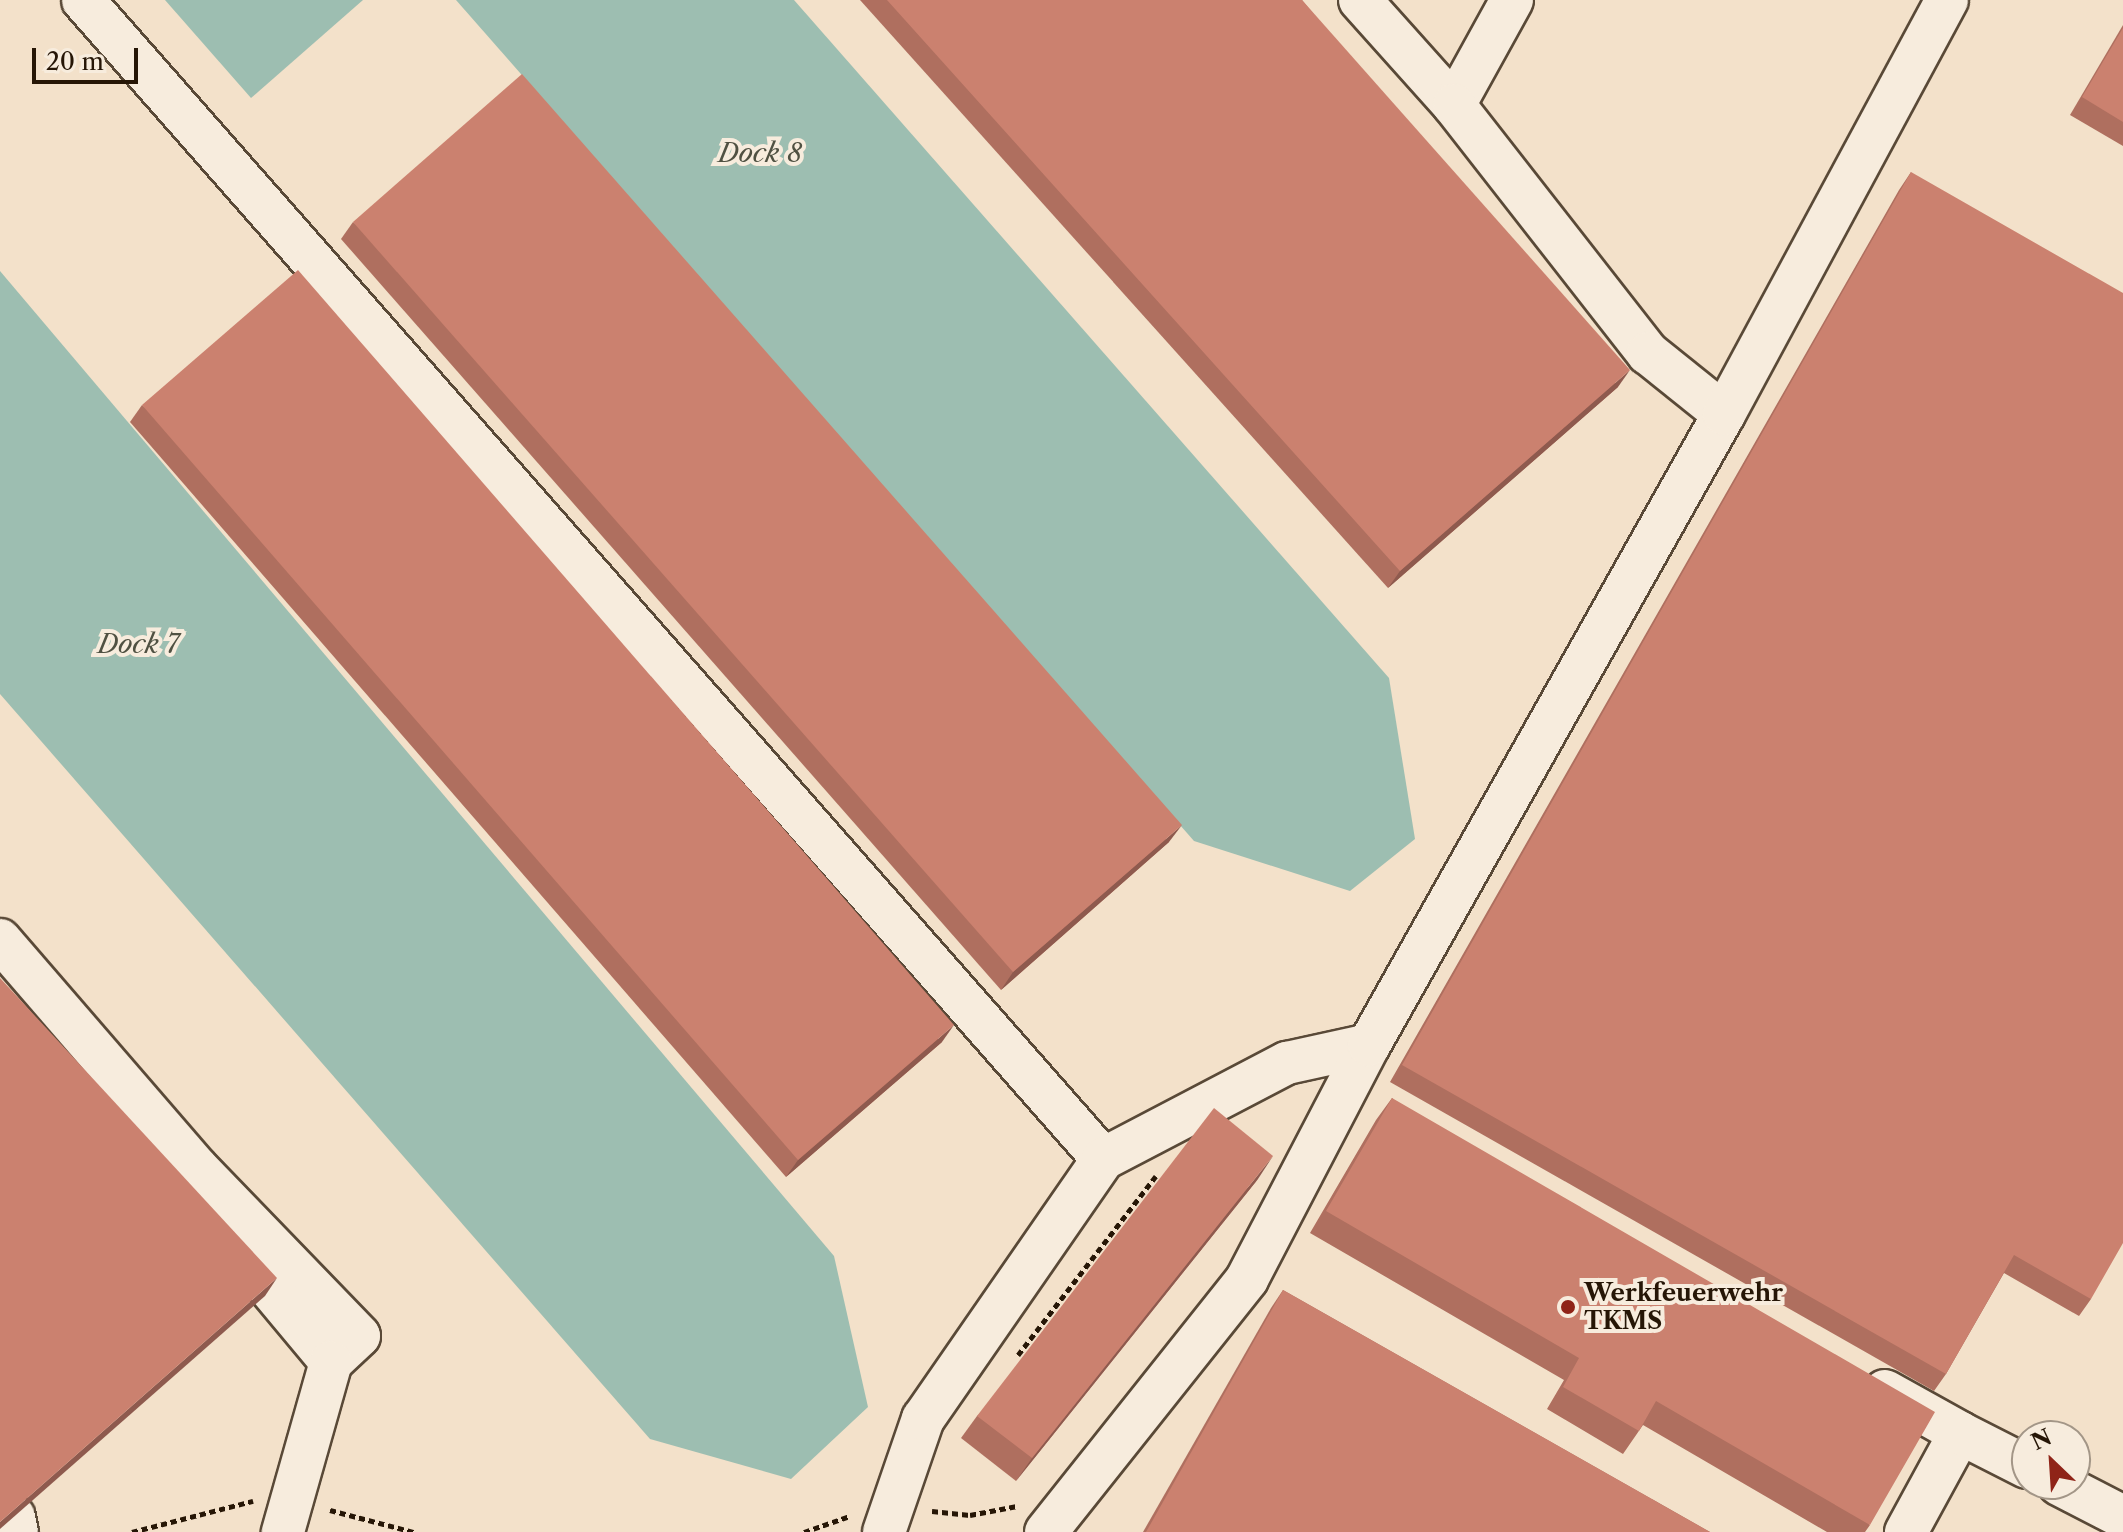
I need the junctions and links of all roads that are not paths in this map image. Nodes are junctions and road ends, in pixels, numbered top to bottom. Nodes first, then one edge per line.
1 (83, 0) edge
2 (1360, 0) edge
3 (1512, 0) edge
4 (1947, 0) edge
5 (1454, 105) junction
6 (1724, 414) junction
7 (0, 940) edge
8 (0, 978) edge
9 (1369, 1045) junction
10 (1103, 1159) junction
11 (189, 1174) junction
12 (1848, 1370) edge
13 (1960, 1433) junction
14 (2011, 1459) edge
15 (2090, 1500) edge
16 (902, 1514) edge
17 (2123, 1517) edge
18 (1035, 1518) edge
19 (283, 1532) edge
20 (1906, 1532) edge

1 - 10 lane
2 - 5 lane
3 - 5 lane
4 - 6 lane
5 - 6 lane
6 - 9 lane
7 - 11 lane
8 - 11 lane
9 - 10 lane
9 - 18 lane
10 - 16 lane
11 - 19 lane
12 - 13 lane
13 - 14 lane
13 - 20 lane
15 - 17 lane

